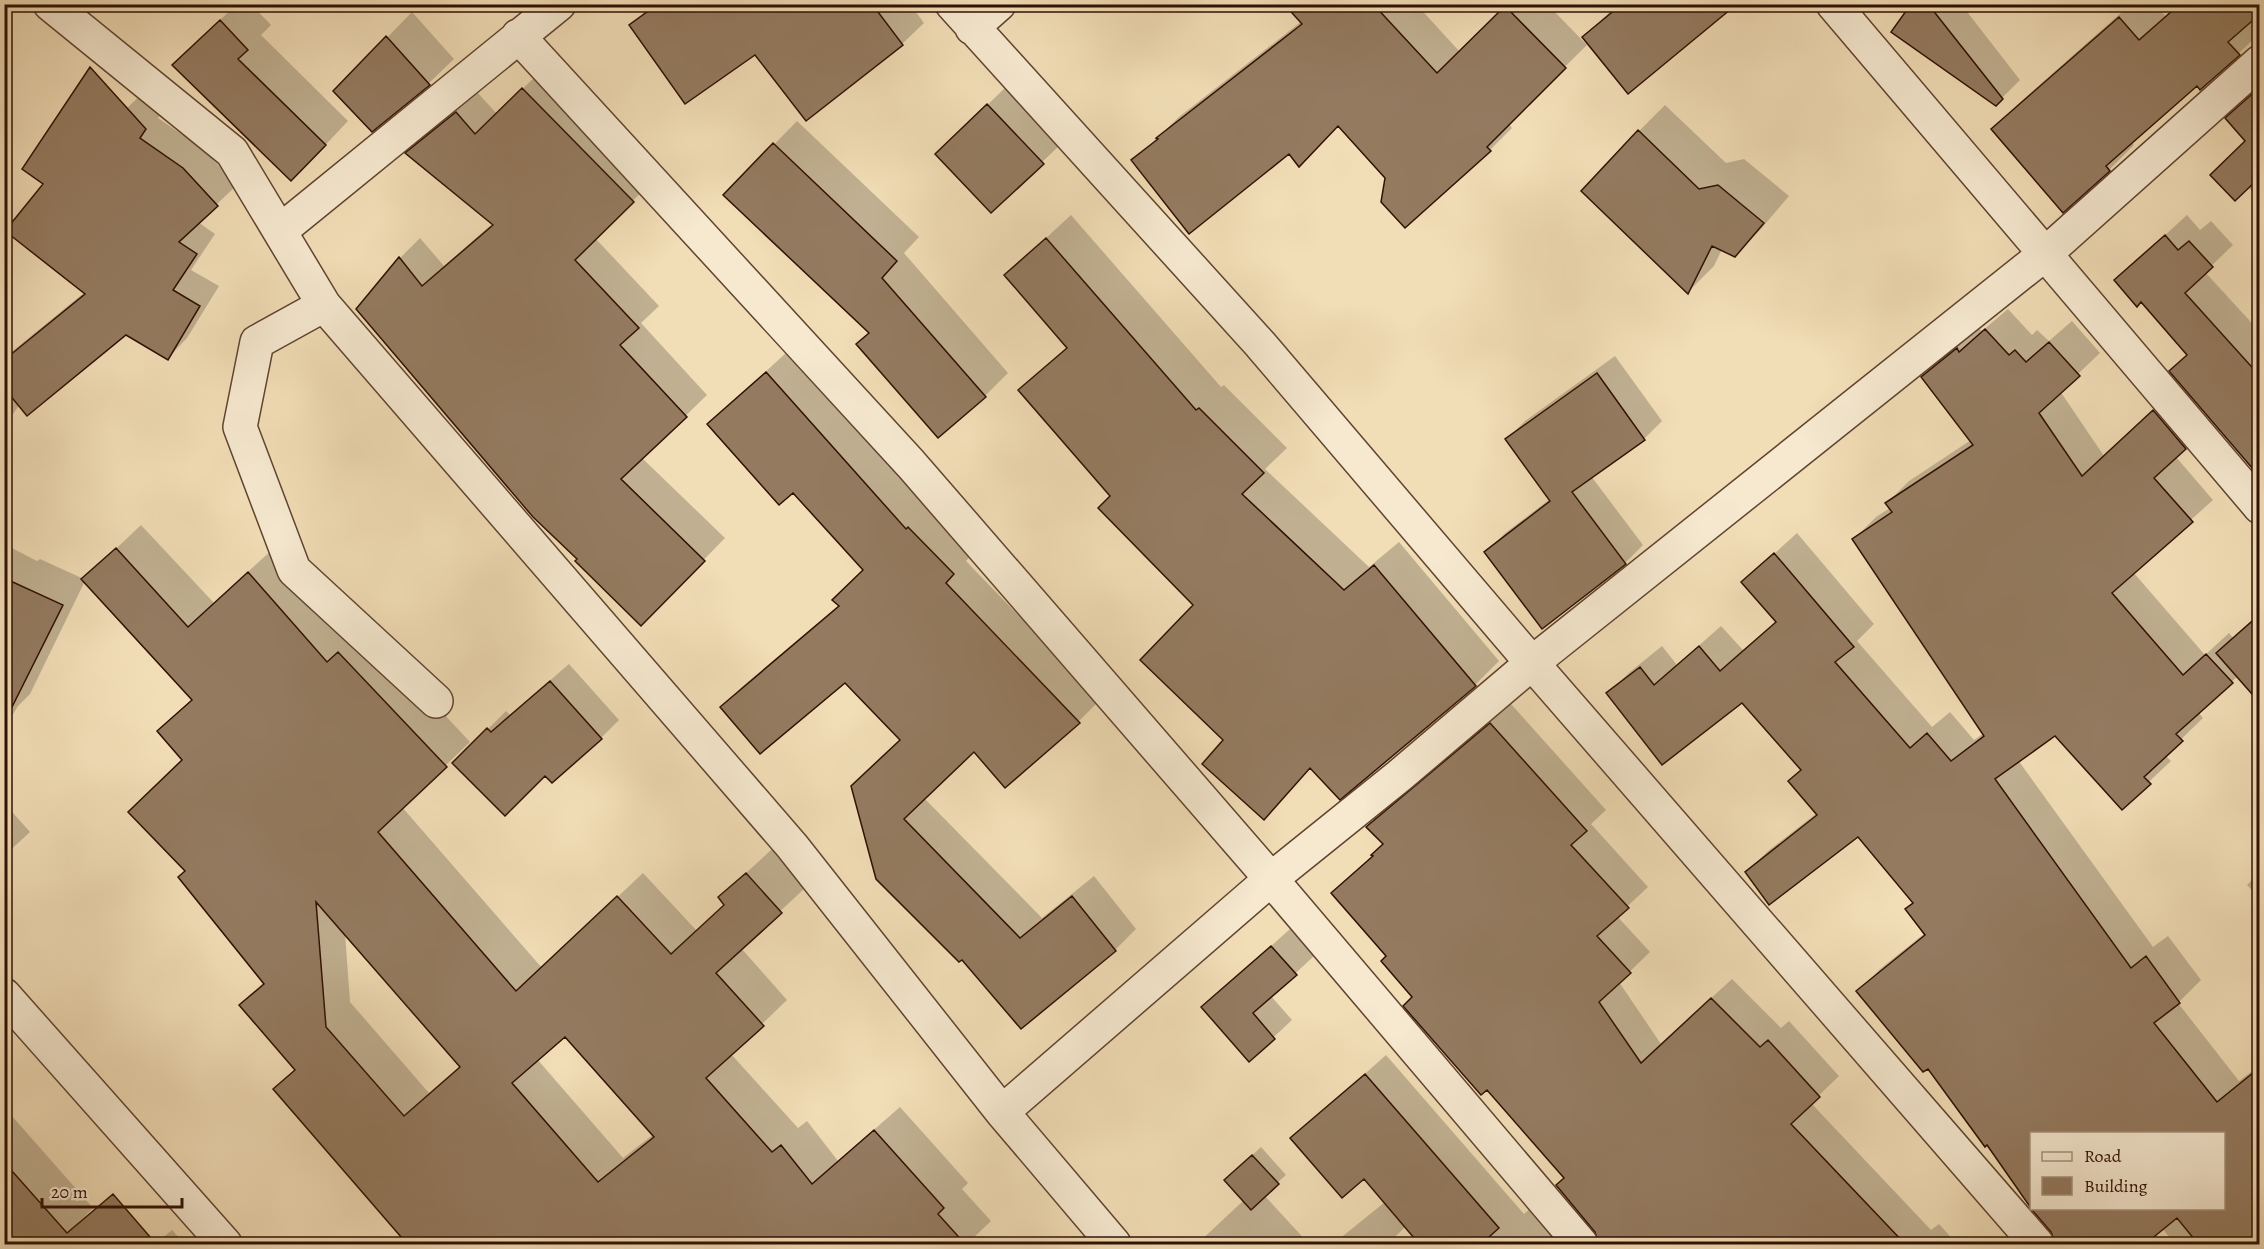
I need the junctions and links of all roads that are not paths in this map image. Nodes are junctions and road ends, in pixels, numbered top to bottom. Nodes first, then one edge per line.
1 (50, 4) edge
2 (558, 4) edge
3 (999, 4) edge
4 (1833, 4) edge
5 (962, 16) edge
6 (518, 36) junction
7 (2259, 62) edge
8 (280, 231) junction
9 (2045, 254) junction
10 (324, 305) junction
11 (2259, 507) edge
12 (1532, 663) junction
13 (436, 701) dead end
14 (1271, 879) junction
15 (4, 995) edge
16 (1002, 1112) junction
17 (225, 1245) edge
18 (1114, 1245) edge
19 (1581, 1245) edge
20 (2037, 1245) edge

1 - 8 street
2 - 6 street
3 - 5 street
4 - 9 street
5 - 12 street
6 - 8 street
6 - 14 street
7 - 9 street
8 - 10 street
9 - 11 street
9 - 12 street
10 - 13 street
10 - 16 street
12 - 14 street
12 - 20 street
14 - 16 street
14 - 19 street
15 - 17 street
16 - 18 street

